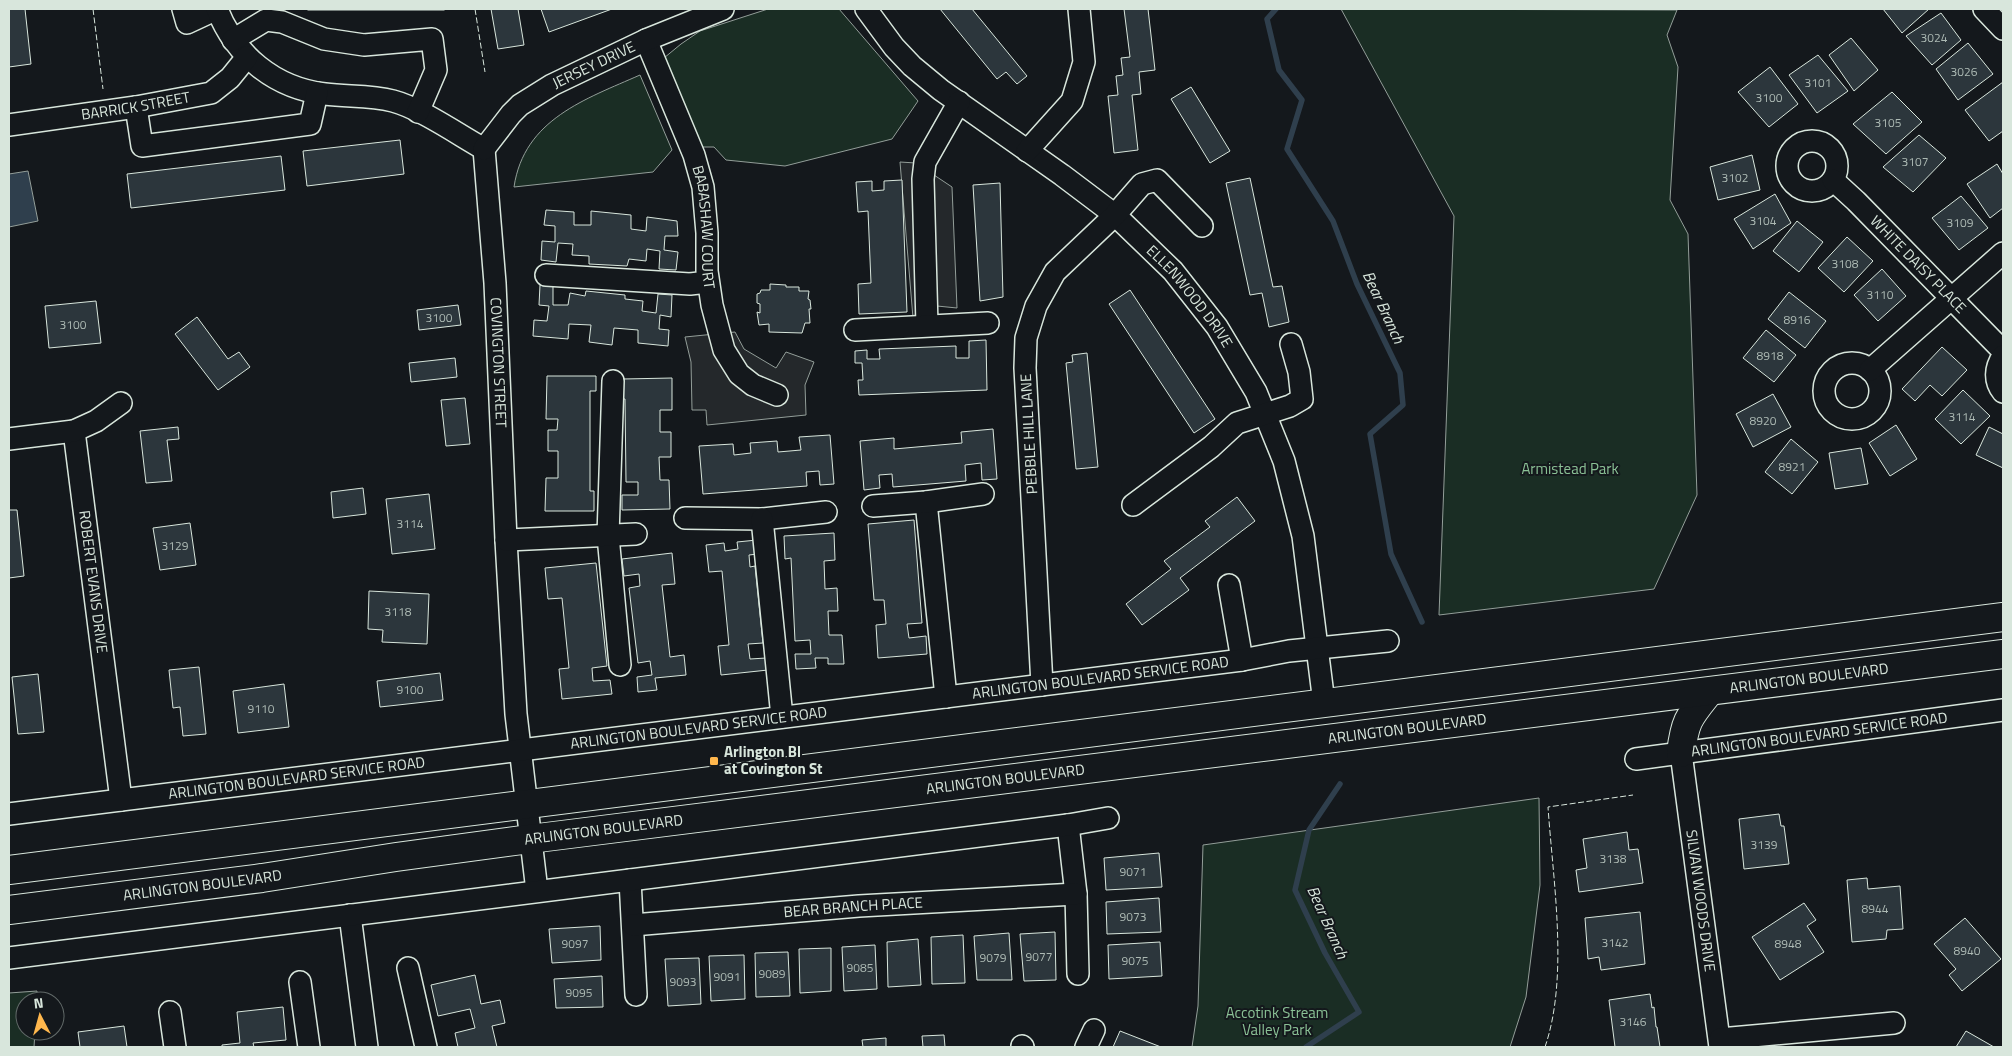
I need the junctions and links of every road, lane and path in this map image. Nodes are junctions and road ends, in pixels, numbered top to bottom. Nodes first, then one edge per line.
1 (183, 9) edge
2 (217, 9) edge
3 (723, 9) edge
4 (866, 9) edge
5 (1079, 9) edge
6 (1984, 9) edge
7 (2003, 29) edge
8 (233, 40) junction
9 (646, 40) junction
10 (247, 57) junction
11 (317, 93) junction
12 (959, 102) junction
13 (136, 107) junction
14 (418, 112) junction
15 (9, 126) edge
16 (484, 149) junction
17 (1027, 151) junction
18 (1833, 180) dead end
19 (1115, 215) junction
20 (1202, 226) dead end
21 (2003, 253) edge
22 (546, 275) dead end
23 (708, 282) junction
24 (1952, 298) junction
25 (988, 322) dead end
26 (928, 325) junction
27 (855, 330) dead end
28 (1291, 344) dead end
29 (2003, 351) edge
30 (2003, 356) edge
31 (1870, 370) dead end
32 (613, 381) dead end
33 (2003, 392) edge
34 (777, 395) dead end
35 (121, 403) dead end
36 (1264, 415) junction
37 (74, 431) junction
38 (9, 438) edge
39 (983, 494) dead end
40 (926, 502) junction
41 (1133, 505) dead end
42 (873, 506) dead end
43 (826, 512) dead end
44 (685, 518) dead end
45 (762, 519) junction
46 (636, 534) dead end
47 (608, 536) junction
48 (506, 540) junction
49 (1229, 585) dead end
50 (2003, 616) edge
51 (1388, 641) dead end
52 (1318, 648) junction
53 (2003, 654) edge
54 (1242, 660) junction
55 (620, 665) dead end
56 (1042, 685) junction
57 (1709, 692) junction
58 (946, 697) junction
59 (1324, 703) junction
60 (2003, 710) edge
61 (782, 717) junction
62 (520, 750) junction
63 (1681, 753) junction
64 (1636, 759) dead end
65 (122, 800) junction
66 (527, 804) junction
67 (9, 814) edge
68 (1108, 818) dead end
69 (1068, 825) junction
70 (530, 839) junction
71 (9, 870) edge
72 (630, 880) junction
73 (537, 891) junction
74 (1076, 894) junction
75 (9, 910) edge
76 (350, 915) junction
77 (633, 925) junction
78 (9, 958) edge
79 (408, 968) dead end
80 (1078, 974) dead end
81 (300, 982) dead end
82 (636, 995) dead end
83 (170, 1012) dead end
84 (1894, 1023) dead end
85 (1720, 1043) edge
86 (175, 1047) edge
87 (309, 1047) edge
88 (367, 1047) edge
89 (426, 1047) edge

1 - 2 street
2 - 8 street
3 - 9 street, JERSEY DRIVE
4 - 12 street, ELLENWOOD DRIVE
5 - 17 street
6 - 7 street
8 - 10 street
8 - 14 street
9 - 16 street, JERSEY DRIVE
9 - 23 street, BABASHAW COURT
10 - 11 street
10 - 13 street, BARRICK STREET
11 - 13 street
11 - 14 street
12 - 17 street, ELLENWOOD DRIVE
12 - 26 street
13 - 15 street, BARRICK STREET
14 - 16 street
16 - 48 street, COVINGTON STREET
17 - 19 street, ELLENWOOD DRIVE
18 - 24 street, WHITE DAISY PLACE
19 - 20 street, PEBBLE HILL LANE
19 - 36 street, ELLENWOOD DRIVE
19 - 56 street, PEBBLE HILL LANE
21 - 24 street
22 - 23 street
23 - 34 street, BABASHAW COURT
24 - 29 street, WHITE DAISY PLACE
24 - 31 street
25 - 26 street
26 - 27 street
28 - 36 street
30 - 33 street
32 - 47 street
35 - 37 street
36 - 41 street
36 - 52 street, ELLENWOOD DRIVE
37 - 38 street
37 - 65 street, ROBERT EVANS DRIVE
39 - 40 street
40 - 42 street
40 - 58 street
43 - 45 street
44 - 45 street
45 - 61 street
46 - 47 street
47 - 48 street
47 - 55 street
48 - 62 street, COVINGTON STREET
49 - 54 street
50 - 59 main road
51 - 52 street, ARLINGTON BOULEVARD SERVICE ROAD
52 - 54 street, ARLINGTON BOULEVARD SERVICE ROAD
52 - 59 street, ELLENWOOD DRIVE
53 - 57 main road, ARLINGTON BOULEVARD
54 - 56 street, ARLINGTON BOULEVARD SERVICE ROAD
56 - 58 street, ARLINGTON BOULEVARD SERVICE ROAD
57 - 63 main road
57 - 70 main road, ARLINGTON BOULEVARD
58 - 61 street, ARLINGTON BOULEVARD SERVICE ROAD
59 - 66 main road
60 - 63 street, ARLINGTON BOULEVARD SERVICE ROAD
61 - 62 street, ARLINGTON BOULEVARD SERVICE ROAD
62 - 65 street, ARLINGTON BOULEVARD SERVICE ROAD
62 - 66 street, COVINGTON STREET
63 - 64 street, ARLINGTON BOULEVARD SERVICE ROAD
63 - 85 street, SILVAN WOODS DRIVE
65 - 67 street, ARLINGTON BOULEVARD SERVICE ROAD
66 - 70 street, COVINGTON STREET
66 - 71 main road
68 - 69 street
69 - 72 street
69 - 74 street
70 - 73 street, COVINGTON STREET
70 - 75 main road, ARLINGTON BOULEVARD
72 - 73 street
72 - 77 street
73 - 76 street
74 - 77 street, BEAR BRANCH PLACE
74 - 80 street
76 - 78 street
76 - 88 street
77 - 82 street
79 - 89 street
81 - 87 street
83 - 86 street
84 - 85 street

